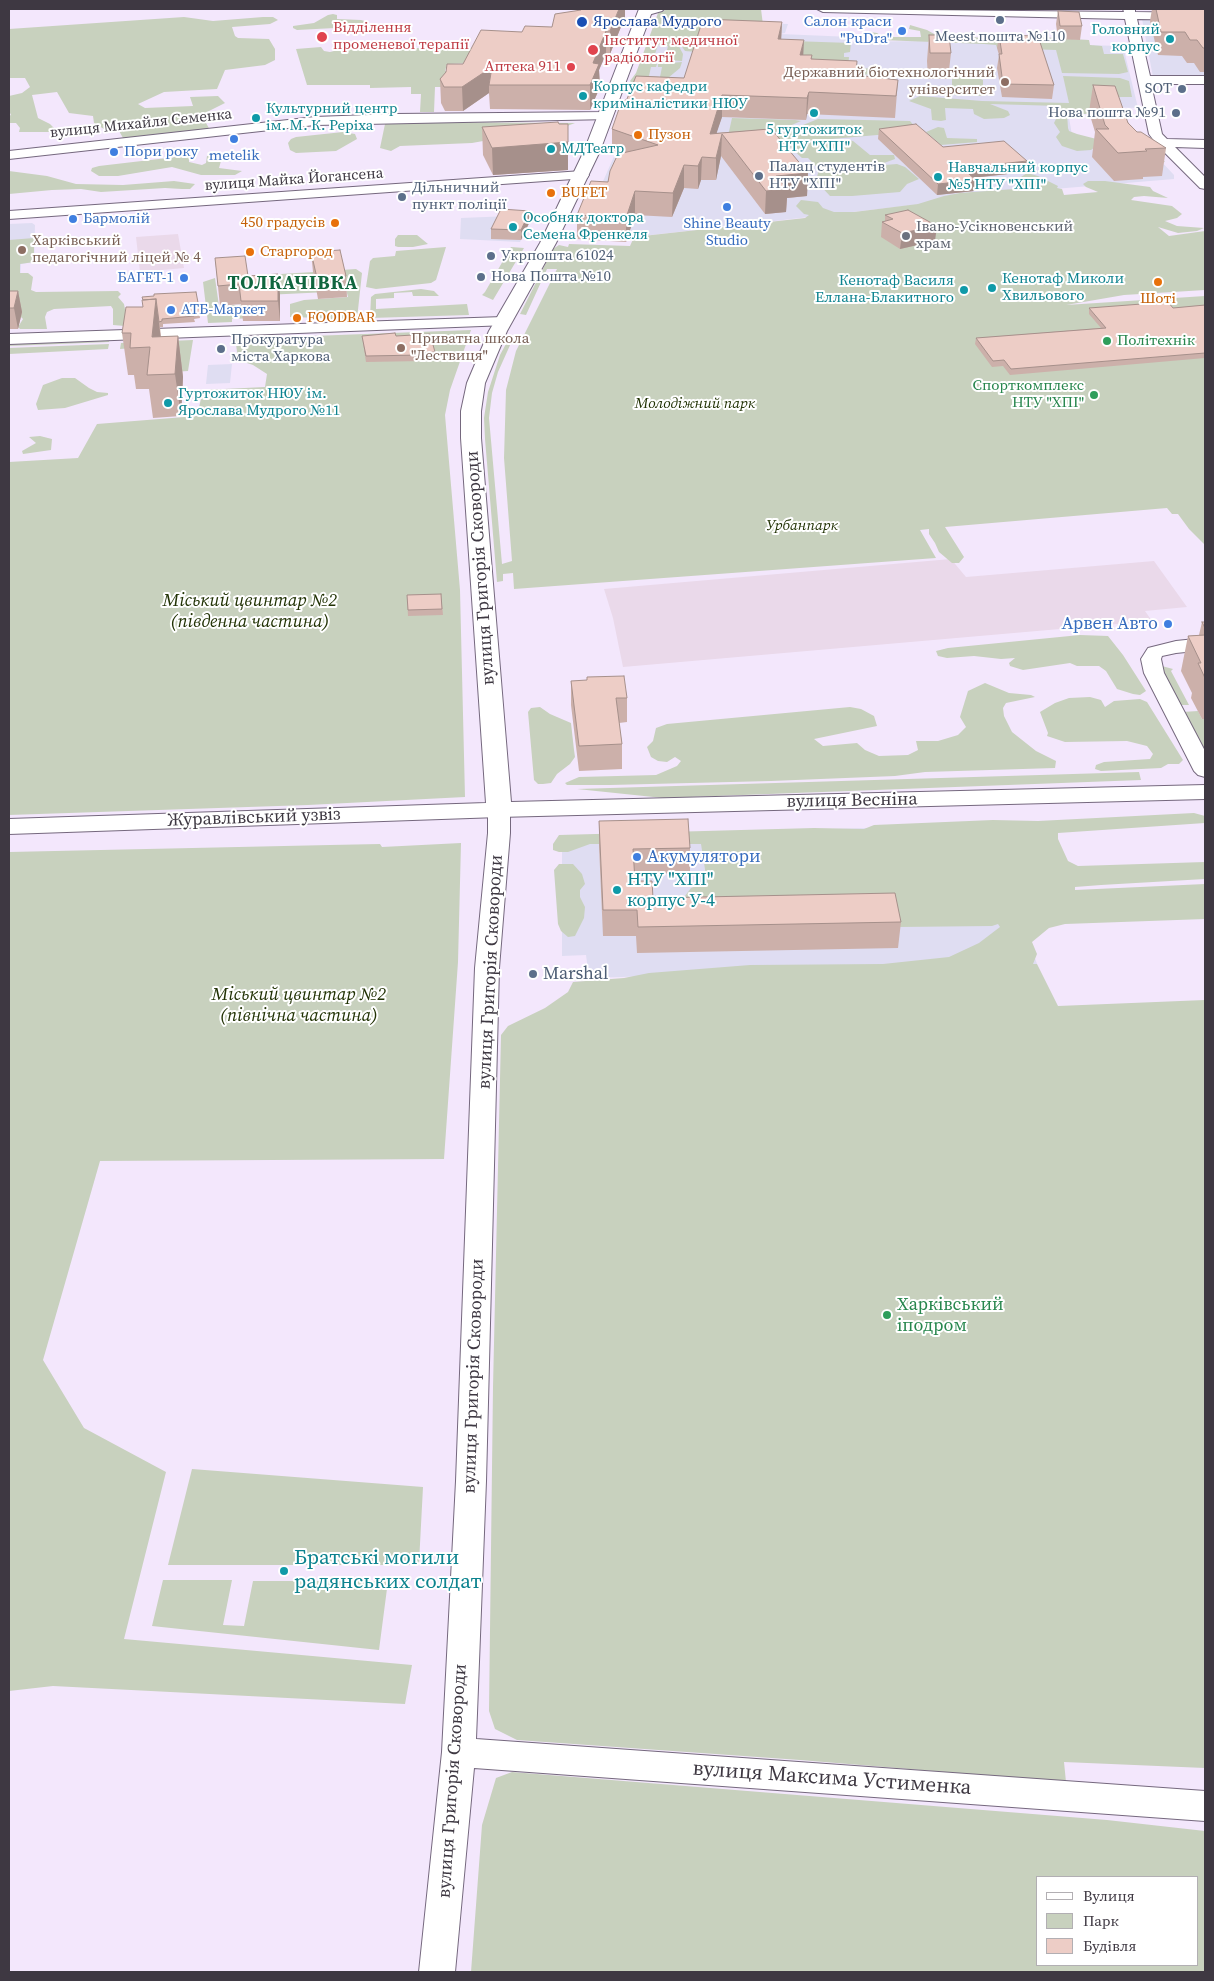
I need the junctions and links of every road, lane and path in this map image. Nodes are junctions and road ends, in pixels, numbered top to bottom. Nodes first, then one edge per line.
1 (823, 9) edge
2 (649, 10) edge
3 (1130, 12) edge
4 (1205, 16) edge
5 (1144, 80) junction
6 (1205, 80) edge
7 (606, 116) junction
8 (1162, 144) junction
9 (1205, 144) edge
10 (9, 155) edge
11 (582, 175) junction
12 (1205, 185) edge
13 (9, 215) edge
14 (503, 322) junction
15 (9, 340) edge
16 (1205, 644) edge
17 (1205, 771) edge
18 (1205, 792) edge
19 (499, 810) junction
20 (9, 827) edge
21 (459, 1752) junction
22 (1205, 1806) edge
23 (437, 1972) edge

1 - 3 street
2 - 7 main road, вулиця Григорія Сковороди
3 - 4 street
3 - 5 street
5 - 6 street
5 - 8 street
7 - 10 street, вулиця Михайля Семенка
7 - 11 main road, вулиця Григорія Сковороди
8 - 9 street
8 - 12 street
11 - 13 street, вулиця Майка Йогансена
11 - 14 main road, вулиця Григорія Сковороди
14 - 15 street
14 - 19 main road, вулиця Григорія Сковороди
16 - 17 street
18 - 19 main road, вулиця Весніна
19 - 20 main road, Журавлівський узвіз
19 - 21 street, вулиця Григорія Сковороди
21 - 22 street, вулиця Максима Устименка
21 - 23 street, вулиця Григорія Сковороди

